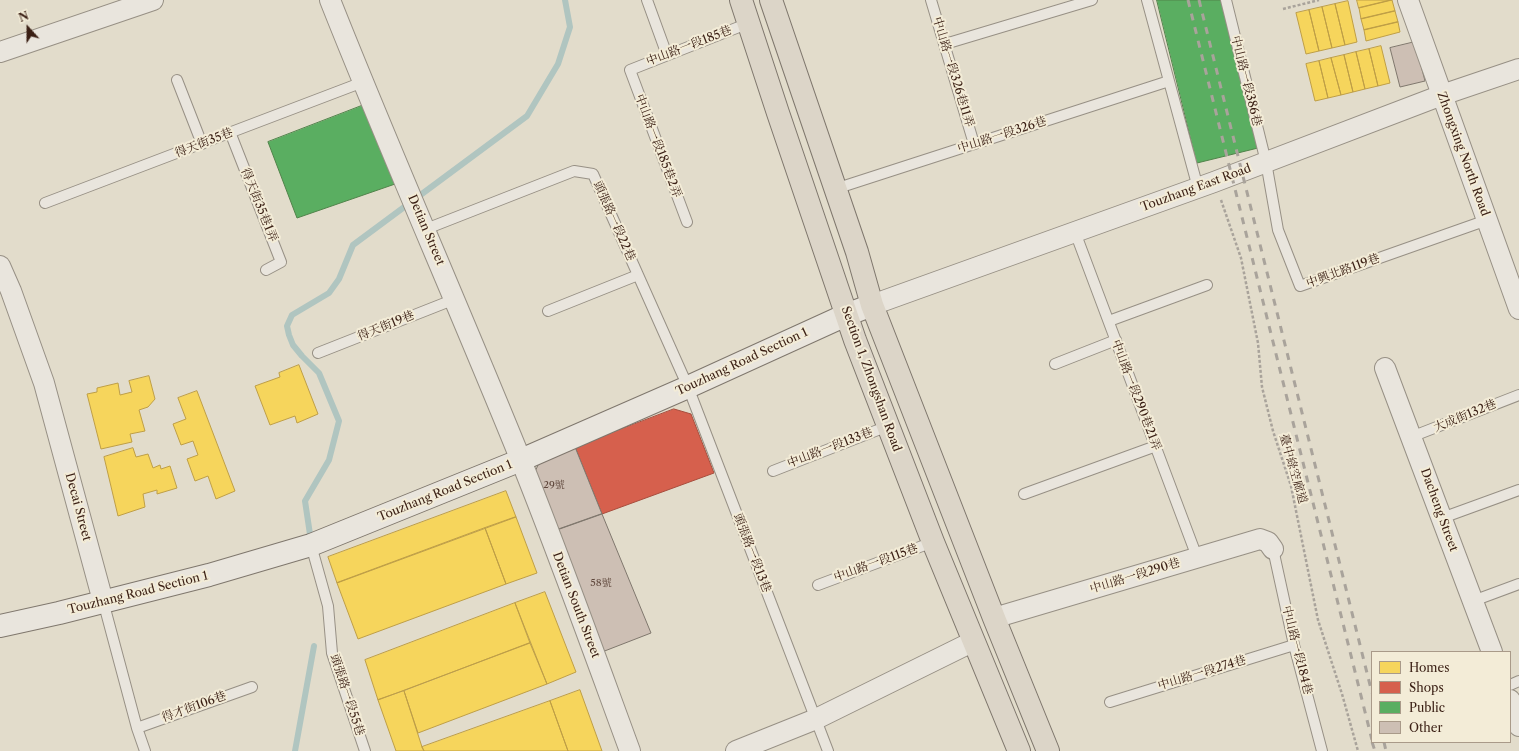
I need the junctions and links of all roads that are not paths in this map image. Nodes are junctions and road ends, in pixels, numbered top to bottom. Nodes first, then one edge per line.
1 (153, 0) edge
2 (330, 0) edge
3 (647, 0) edge
4 (741, 0) edge
5 (771, 0) edge
6 (931, 0) edge
7 (1092, 0) edge
8 (1147, 0) edge
9 (1226, 0) edge
10 (1408, 0) edge
11 (749, 23) junction
12 (944, 44) junction
13 (0, 52) edge
14 (667, 55) junction
15 (1519, 68) edge
16 (630, 70) joint
17 (177, 80) dead end
18 (1169, 81) junction
19 (363, 82) junction
20 (1442, 95) junction
21 (230, 132) junction
22 (202, 144) junction
23 (974, 144) junction
24 (1266, 162) junction
25 (835, 188) junction
26 (1198, 188) junction
27 (45, 203) dead end
28 (1487, 220) junction
29 (687, 222) dead end
30 (426, 229) junction
31 (1075, 232) junction
32 (0, 266) edge
33 (266, 270) dead end
34 (638, 275) junction
35 (1206, 285) dead end
36 (455, 299) junction
37 (872, 305) junction
38 (1519, 309) edge
39 (548, 311) dead end
40 (846, 314) junction
41 (1109, 321) junction
42 (1116, 340) junction
43 (318, 353) dead end
44 (1055, 364) dead end
45 (1385, 368) dead end
46 (688, 387) junction
47 (1519, 395) edge
48 (888, 426) junction
49 (1411, 437) junction
50 (1156, 446) junction
51 (521, 460) junction
52 (773, 471) dead end
53 (1519, 490) edge
54 (1024, 494) dead end
55 (1442, 518) junction
56 (933, 542) junction
57 (311, 545) junction
58 (1273, 549) joint
59 (1197, 557) junction
60 (1519, 584) edge
61 (818, 585) dead end
62 (103, 601) junction
63 (1473, 601) junction
64 (994, 618) junction
65 (0, 626) edge
66 (974, 641) junction
67 (1294, 645) junction
68 (1492, 651) edge
69 (252, 687) dead end
70 (1110, 702) dead end
71 (1511, 703) edge
72 (816, 719) junction
73 (1519, 726) edge
74 (137, 728) junction
75 (145, 751) edge
76 (365, 751) edge
77 (630, 751) edge
78 (736, 751) edge
79 (828, 751) edge
80 (1019, 751) edge
81 (1048, 751) edge
82 (1322, 751) edge

1 - 13 street
2 - 19 street, Detian Street
3 - 14 lane
4 - 11 main road, Section 1, Zhongshan Road
5 - 25 main road
6 - 12 lane, 中山路一段326巷11弄
7 - 12 lane
8 - 18 lane
9 - 24 lane, 中山路一段386巷
10 - 20 street, Zhongxing North Road
11 - 14 lane, 中山路一段185巷
11 - 40 main road, Section 1, Zhongshan Road
12 - 23 lane, 中山路一段326巷11弄
14 - 16 lane, 中山路一段185巷
15 - 20 street, Touzhang East Road
16 - 29 lane, 中山路一段185巷2弄
17 - 22 lane
18 - 23 lane, 中山路一段326巷
18 - 26 lane
19 - 21 lane, 得天街35巷
19 - 30 street, Detian Street
20 - 24 street, Touzhang East Road
20 - 28 street, Zhongxing North Road
21 - 22 lane, 得天街35巷
21 - 33 lane, 得天街35巷1弄
22 - 27 lane, 得天街35巷
23 - 25 lane, 中山路一段326巷
24 - 26 street, Touzhang East Road
24 - 28 lane, 中興北路119巷
25 - 37 main road
26 - 31 street, Touzhang East Road
28 - 38 street, Zhongxing North Road
30 - 34 lane, 頭張路一段22巷
30 - 36 street, Detian Street
31 - 37 street, Touzhang East Road
31 - 41 lane, 中山路一段290巷21弄
32 - 62 street, Decai Street
34 - 39 lane
34 - 46 lane, 頭張路一段22巷
35 - 41 lane
36 - 43 lane, 得天街19巷
36 - 51 street, Detian Street
37 - 40 street, Touzhang Road Section 1
37 - 64 main road
40 - 46 street, Touzhang Road Section 1
40 - 48 main road, Section 1, Zhongshan Road
41 - 42 lane, 中山路一段290巷21弄
42 - 44 lane
42 - 50 lane, 中山路一段290巷21弄
45 - 49 street, Dacheng Street
46 - 51 street, Touzhang Road Section 1
46 - 72 lane, 頭張路一段13巷
47 - 49 lane, 大成街132巷
48 - 52 lane, 中山路一段133巷
48 - 56 main road, Section 1, Zhongshan Road
49 - 55 street, Dacheng Street
50 - 54 lane
50 - 59 lane, 中山路一段290巷21弄
51 - 57 street, Touzhang Road Section 1
51 - 77 street, Detian South Street
53 - 55 lane
55 - 63 street, Dacheng Street
56 - 61 lane, 中山路一段115巷
56 - 66 main road, Section 1, Zhongshan Road
57 - 62 street, Touzhang Road Section 1
57 - 76 lane, 頭張路一段55巷
58 - 59 street, 中山路一段290巷
58 - 67 lane, 中山路一段184巷
59 - 64 street, 中山路一段290巷
60 - 63 lane
62 - 65 street, Touzhang Road Section 1
62 - 74 lane, Decai Street
63 - 68 street, Dacheng Street
64 - 81 main road
66 - 72 street
66 - 80 main road, Section 1, Zhongshan Road
67 - 70 lane, 中山路一段274巷
67 - 82 lane, 中山路一段184巷
69 - 74 lane, 得才街106巷
71 - 73 street
72 - 78 street
72 - 79 lane, 頭張路一段13巷
74 - 75 lane, Decai Street

